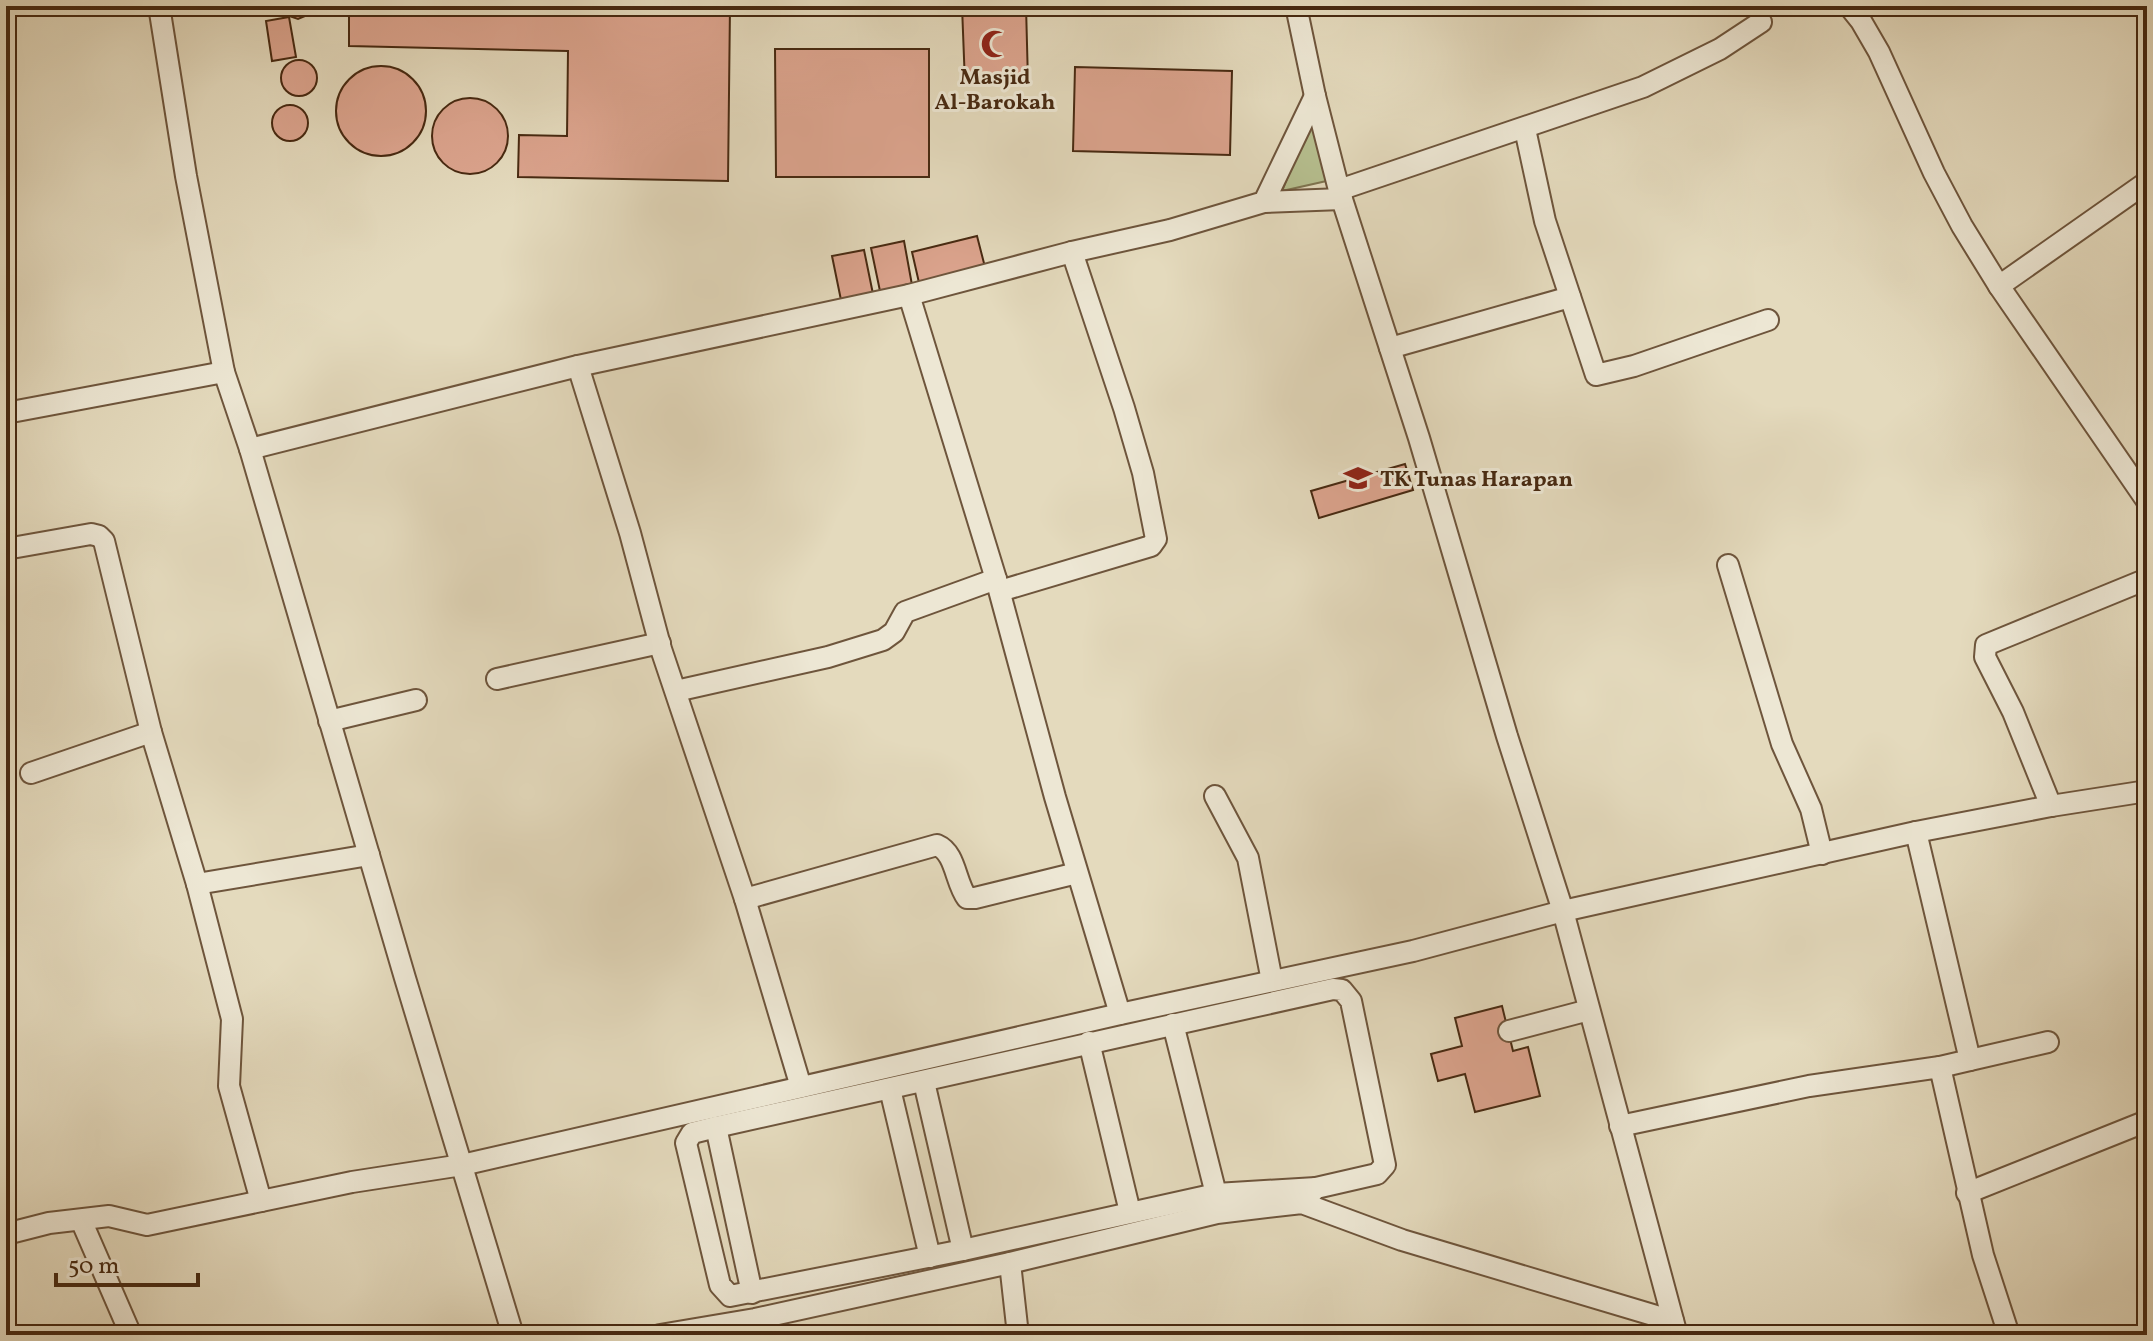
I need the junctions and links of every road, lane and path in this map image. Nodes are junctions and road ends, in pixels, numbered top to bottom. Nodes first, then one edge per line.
1 (159, 6) edge
2 (1296, 6) edge
3 (1849, 6) edge
4 (1761, 22) dead end
5 (1315, 96) junction
6 (1525, 129) junction
7 (2147, 182) edge
8 (1340, 194) junction
9 (1264, 202) junction
10 (1072, 252) junction
11 (1999, 286) junction
12 (909, 295) junction
13 (1570, 297) junction
14 (1768, 320) dead end
15 (1390, 348) junction
16 (578, 366) junction
17 (224, 372) junction
18 (6, 413) edge
19 (250, 449) junction
20 (2147, 501) edge
21 (6, 549) edge
22 (1728, 565) dead end
23 (2147, 579) edge
24 (998, 585) junction
25 (660, 643) junction
26 (497, 679) dead end
27 (676, 691) junction
28 (416, 700) dead end
29 (329, 721) junction
30 (151, 732) junction
31 (31, 773) dead end
32 (2147, 791) edge
33 (1215, 796) dead end
34 (2051, 806) junction
35 (1916, 832) junction
36 (1822, 854) junction
37 (369, 855) junction
38 (1077, 873) junction
39 (197, 884) junction
40 (745, 899) junction
41 (1563, 911) junction
42 (1272, 981) junction
43 (1589, 1010) junction
44 (1120, 1014) junction
45 (1173, 1024) junction
46 (1509, 1031) dead end
47 (1089, 1042) junction
48 (2048, 1042) dead end
49 (1970, 1060) junction
50 (1940, 1067) junction
51 (924, 1082) junction
52 (801, 1087) junction
53 (890, 1089) junction
54 (2147, 1121) edge
55 (1620, 1126) junction
56 (716, 1127) junction
57 (462, 1165) junction
58 (1316, 1188) junction
59 (1967, 1193) junction
60 (1216, 1194) junction
61 (261, 1201) junction
62 (1302, 1203) junction
63 (1130, 1212) junction
64 (81, 1220) junction
65 (6, 1234) edge
66 (963, 1250) junction
67 (930, 1257) junction
68 (1010, 1263) junction
69 (752, 1293) junction
70 (1675, 1328) edge
71 (131, 1335) edge
72 (513, 1335) edge
73 (660, 1335) edge
74 (1018, 1335) edge
75 (2009, 1335) edge

1 - 17 street
2 - 5 street
3 - 11 street
4 - 6 street
5 - 8 street
5 - 9 street
6 - 8 street
6 - 13 street
7 - 11 street
8 - 9 street
8 - 15 street
9 - 10 street
10 - 12 street
10 - 24 street
11 - 20 street
12 - 16 street
12 - 24 street
13 - 14 street
13 - 15 street
15 - 41 street
16 - 19 street
16 - 25 street
17 - 18 street
17 - 19 street
19 - 29 street
21 - 30 street
22 - 36 street
23 - 34 street
24 - 27 street
24 - 38 street
25 - 26 street
25 - 27 street
27 - 40 street
28 - 29 street
29 - 37 street
30 - 31 street
30 - 39 street
32 - 34 street
33 - 42 street
34 - 35 street
35 - 36 street
35 - 49 street
36 - 41 street
37 - 39 street
37 - 57 street
38 - 40 street
38 - 44 street
39 - 61 street
40 - 52 street
41 - 42 street
41 - 43 street
42 - 44 street
43 - 46 street
43 - 55 street
44 - 52 street
45 - 47 street
45 - 58 street
45 - 60 street
47 - 51 street
47 - 63 street
48 - 49 street
49 - 50 street
50 - 55 street
50 - 59 street
51 - 53 street
51 - 66 street
52 - 57 street
53 - 56 street
53 - 67 street
54 - 59 street
55 - 70 street
56 - 69 street
56 - 69 street
57 - 61 street
57 - 72 street
58 - 60 street
58 - 62 street
59 - 75 street
60 - 63 street
61 - 64 street
62 - 68 street
62 - 70 street
63 - 66 street
64 - 65 street
64 - 71 street
66 - 67 street
67 - 69 street
68 - 73 street
68 - 74 street

